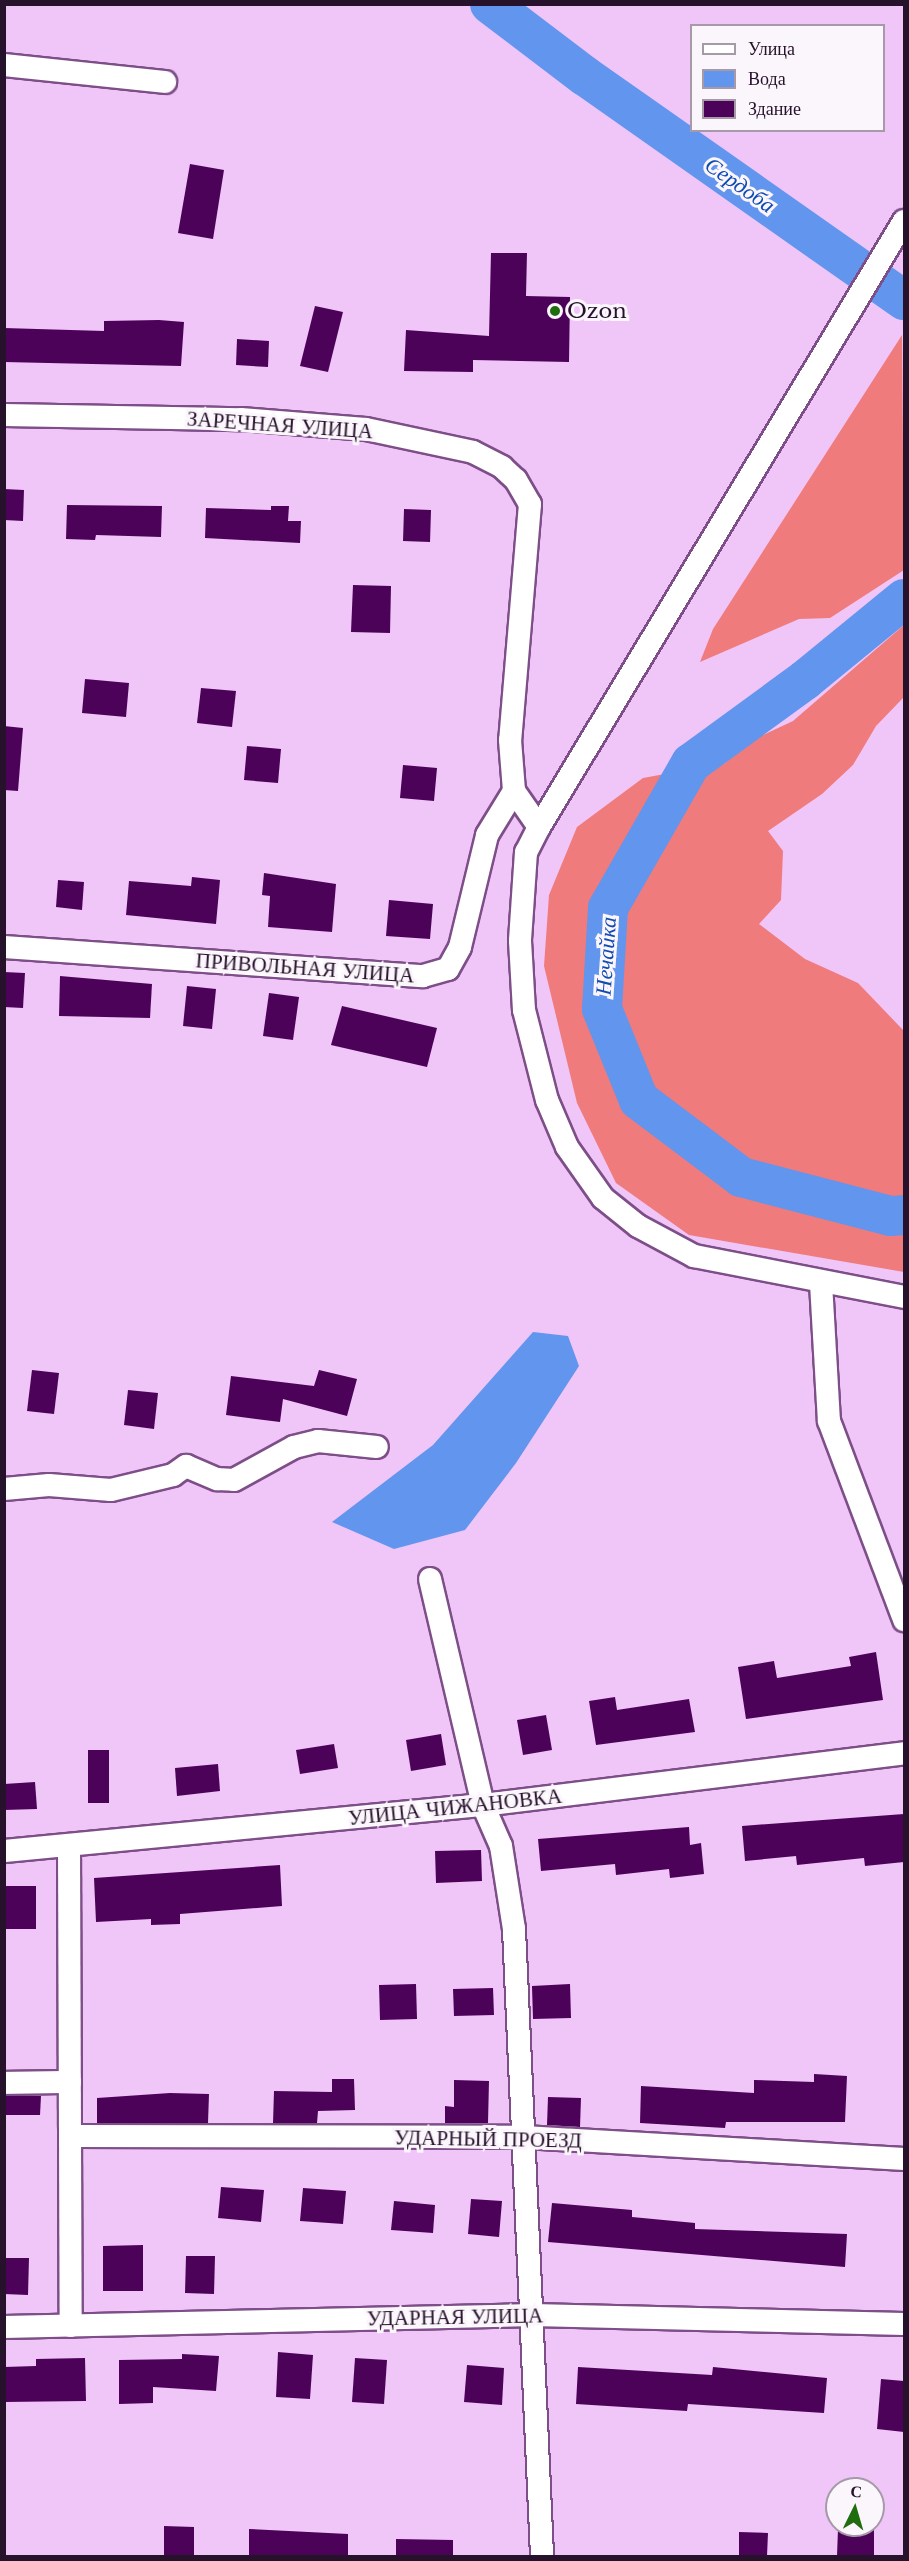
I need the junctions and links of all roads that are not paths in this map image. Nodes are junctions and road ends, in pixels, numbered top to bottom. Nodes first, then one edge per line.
1 (4, 65) edge
2 (165, 82) dead end
3 (904, 221) edge
4 (4, 415) edge
5 (514, 791) junction
6 (539, 827) junction
7 (4, 947) edge
8 (821, 1283) junction
9 (904, 1297) edge
10 (377, 1447) dead end
11 (4, 1489) edge
12 (430, 1580) dead end
13 (904, 1620) edge
14 (904, 1753) edge
15 (483, 1805) junction
16 (69, 1848) junction
17 (4, 1851) edge
18 (70, 2082) junction
19 (4, 2083) edge
20 (70, 2136) junction
21 (524, 2137) junction
22 (904, 2159) edge
23 (533, 2315) junction
24 (904, 2324) edge
25 (71, 2325) junction
26 (4, 2327) edge
27 (542, 2556) edge

1 - 2 street
3 - 6 street
4 - 5 street, ЗАРЕЧНАЯ УЛИЦА
5 - 6 street
5 - 7 street, ПРИВОЛЬНАЯ УЛИЦА
6 - 8 street
8 - 9 street
8 - 13 street
10 - 11 street
12 - 15 street
14 - 15 street, УЛИЦА ЧИЖАНОВКА
15 - 16 street, УЛИЦА ЧИЖАНОВКА
15 - 21 street
16 - 17 street, УЛИЦА ЧИЖАНОВКА
16 - 18 street
18 - 19 street
18 - 20 street
20 - 21 street, УДАРНЫЙ ПРОЕЗД
20 - 25 street
21 - 22 street, УДАРНЫЙ ПРОЕЗД
21 - 23 street
23 - 24 street, УДАРНАЯ УЛИЦА
23 - 25 street, УДАРНАЯ УЛИЦА
23 - 27 street
25 - 26 street, УДАРНАЯ УЛИЦА

